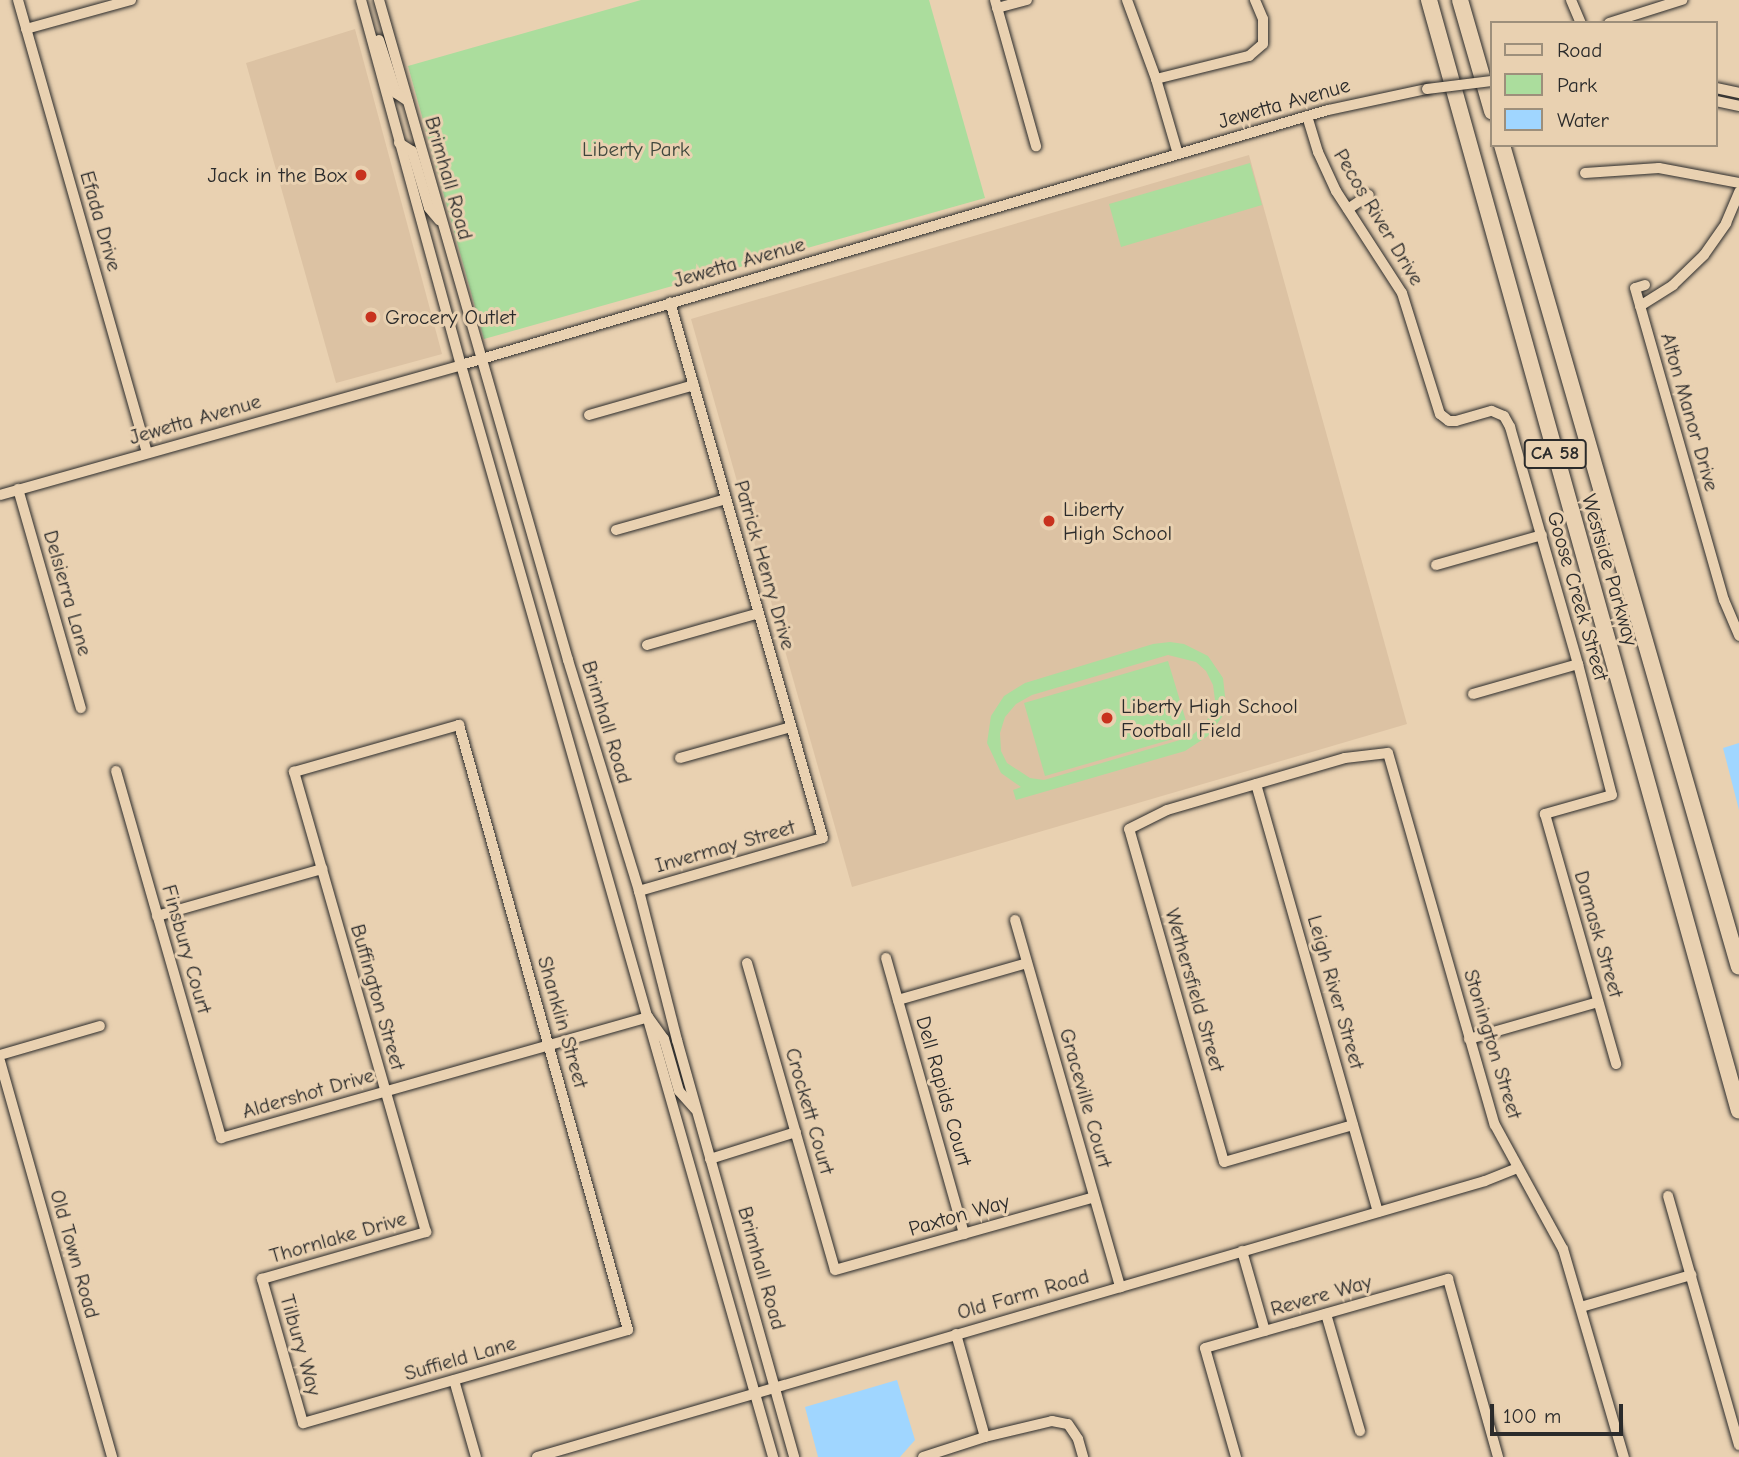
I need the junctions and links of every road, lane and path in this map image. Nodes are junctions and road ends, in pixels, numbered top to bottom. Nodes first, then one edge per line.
1 (18, 0) edge
2 (131, 0) edge
3 (361, 0) edge
4 (379, 0) edge
5 (1027, 0) edge
6 (1127, 0) edge
7 (1255, 0) edge
8 (1429, 0) edge
9 (1460, 0) edge
10 (1571, 0) edge
11 (1682, 0) edge
12 (996, 4) edge
13 (1580, 21) edge
14 (1615, 21) edge
15 (368, 27) junction
16 (26, 29) junction
17 (1156, 79) junction
18 (1490, 81) edge
19 (1718, 88) edge
20 (1739, 93) edge
21 (1718, 98) edge
22 (1718, 99) edge
23 (1739, 100) edge
24 (408, 101) junction
25 (1490, 104) edge
26 (1739, 106) edge
27 (1307, 116) junction
28 (399, 143) junction
29 (1036, 146) dead end
30 (1503, 147) edge
31 (1178, 154) junction
32 (1585, 173) dead end
33 (1739, 183) edge
34 (1739, 192) edge
35 (1369, 195) dead end
36 (1348, 209) junction
37 (443, 225) junction
38 (1645, 285) dead end
39 (670, 302) junction
40 (1640, 306) junction
41 (483, 357) junction
42 (461, 365) junction
43 (694, 385) junction
44 (1499, 413) joint
45 (589, 415) dead end
46 (147, 453) junction
47 (18, 489) junction
48 (0, 495) edge
49 (726, 499) junction
50 (617, 530) dead end
51 (1542, 535) junction
52 (1436, 565) dead end
53 (759, 613) junction
54 (1739, 636) edge
55 (647, 645) dead end
56 (1578, 664) junction
57 (1472, 694) dead end
58 (81, 708) dead end
59 (459, 725) joint
60 (791, 726) junction
61 (680, 758) dead end
62 (116, 771) dead end
63 (1256, 784) junction
64 (1545, 814) joint
65 (823, 838) joint
66 (322, 869) junction
67 (639, 891) junction
68 (157, 916) junction
69 (1015, 920) dead end
70 (886, 958) dead end
71 (747, 963) dead end
72 (1027, 963) junction
73 (1739, 967) edge
74 (898, 1000) junction
75 (1598, 1002) junction
76 (648, 1017) junction
77 (100, 1026) dead end
78 (1469, 1039) junction
79 (550, 1044) junction
80 (0, 1055) edge
81 (0, 1061) edge
82 (1616, 1064) dead end
83 (385, 1091) junction
84 (1739, 1111) edge
85 (697, 1112) junction
86 (1353, 1125) junction
87 (796, 1132) junction
88 (221, 1138) joint
89 (710, 1159) junction
90 (1518, 1168) junction
91 (1668, 1196) dead end
92 (1094, 1197) junction
93 (1378, 1212) junction
94 (426, 1232) joint
95 (964, 1234) junction
96 (1242, 1251) junction
97 (835, 1270) joint
98 (1691, 1275) junction
99 (262, 1279) joint
100 (1119, 1287) junction
101 (1581, 1307) junction
102 (1326, 1314) junction
103 (628, 1330) joint
104 (1265, 1331) junction
105 (956, 1334) junction
106 (454, 1380) junction
107 (775, 1386) junction
108 (754, 1392) junction
109 (303, 1423) joint
110 (1360, 1432) dead end
111 (985, 1437) junction
112 (1739, 1445) edge
113 (112, 1457) edge
114 (476, 1457) edge
115 (537, 1457) edge
116 (772, 1457) edge
117 (794, 1457) edge
118 (923, 1457) edge
119 (1083, 1457) edge
120 (1236, 1457) edge
121 (1499, 1457) edge
122 (1624, 1457) edge

1 - 16 street, Efada Drive
2 - 16 street
3 - 15 street, Brimhall Road
4 - 24 street, Brimhall Road
5 - 12 street
6 - 17 street
7 - 17 street
8 - 84 highway, Westside Parkway / CA 58
9 - 25 highway
10 - 13 street
11 - 14 street
12 - 29 street
15 - 24 street
15 - 28 street, Brimhall Road
16 - 46 street, Efada Drive
17 - 31 street
18 - 27 street, Jewetta Avenue, bridge
19 - 20 street
21 - 23 street
22 - 26 street
24 - 37 street, Brimhall Road
27 - 31 street, Jewetta Avenue
27 - 36 street, Pecos River Drive
28 - 37 street
28 - 42 street, Brimhall Road
30 - 73 highway, Westside Parkway / CA 58
31 - 39 street, Jewetta Avenue
32 - 33 street
34 - 40 street
35 - 36 street
36 - 44 street, Pecos River Drive
37 - 41 street, Brimhall Road
38 - 40 street, Alton Manor Drive
39 - 41 street, Jewetta Avenue
39 - 43 street, Patrick Henry Drive
40 - 54 street, Alton Manor Drive
41 - 42 street, Jewetta Avenue
41 - 67 street, Brimhall Road
42 - 46 street, Jewetta Avenue
42 - 76 street, Brimhall Road
43 - 45 street
43 - 49 street, Patrick Henry Drive
44 - 51 street, Goose Creek Street
46 - 47 street, Jewetta Avenue
47 - 48 street, Jewetta Avenue
47 - 58 street, Delsierra Lane
49 - 50 street
49 - 53 street, Patrick Henry Drive
51 - 52 street
51 - 56 street, Goose Creek Street
53 - 55 street
53 - 60 street, Patrick Henry Drive
56 - 57 street
56 - 64 street, Goose Creek Street
59 - 66 street, Buffington Street
59 - 79 street, Shanklin Street
60 - 61 street
60 - 65 street, Patrick Henry Drive
62 - 68 street, Finsbury Court
63 - 78 street, Stonington Street
63 - 86 street, Leigh River Street
63 - 86 street, Wethersfield Street
64 - 75 street, Damask Street
65 - 67 street, Invermay Street
66 - 68 street
66 - 83 street, Buffington Street
67 - 85 street, Brimhall Road
68 - 88 street, Finsbury Court
69 - 72 street, Graceville Court
70 - 74 street, Dell Rapids Court
71 - 87 street, Crockett Court
72 - 74 street
72 - 92 street, Graceville Court
74 - 95 street, Dell Rapids Court
75 - 78 street
75 - 82 street, Damask Street
76 - 79 street, Aldershot Drive
76 - 85 street
76 - 108 street, Brimhall Road
77 - 80 street
78 - 90 street, Stonington Street
79 - 83 street, Aldershot Drive
79 - 103 street, Shanklin Street
81 - 113 street, Old Town Road
83 - 88 street, Aldershot Drive
83 - 94 street, Buffington Street
85 - 89 street, Brimhall Road
86 - 93 street, Leigh River Street
87 - 89 street
87 - 97 street, Crockett Court
89 - 107 street, Brimhall Road
90 - 93 street, Old Farm Road
90 - 101 street, Stonington Street
91 - 98 street
92 - 95 street, Paxton Way
92 - 100 street, Graceville Court
93 - 96 street, Old Farm Road
94 - 99 street, Thornlake Drive
95 - 97 street, Paxton Way
96 - 100 street, Old Farm Road
96 - 104 street
98 - 101 street
98 - 112 street
99 - 109 street, Tilbury Way
100 - 105 street, Old Farm Road
101 - 122 street, Stonington Street
102 - 104 street, Revere Way
102 - 110 street
102 - 121 street, Revere Way
103 - 106 street, Suffield Lane
104 - 120 street, Revere Way
105 - 107 street, Old Farm Road
105 - 111 street
106 - 109 street, Suffield Lane
106 - 114 street
107 - 108 street, Old Farm Road
107 - 117 street, Brimhall Road
108 - 115 street, Old Farm Road
108 - 116 street, Brimhall Road
111 - 118 street
111 - 119 street

